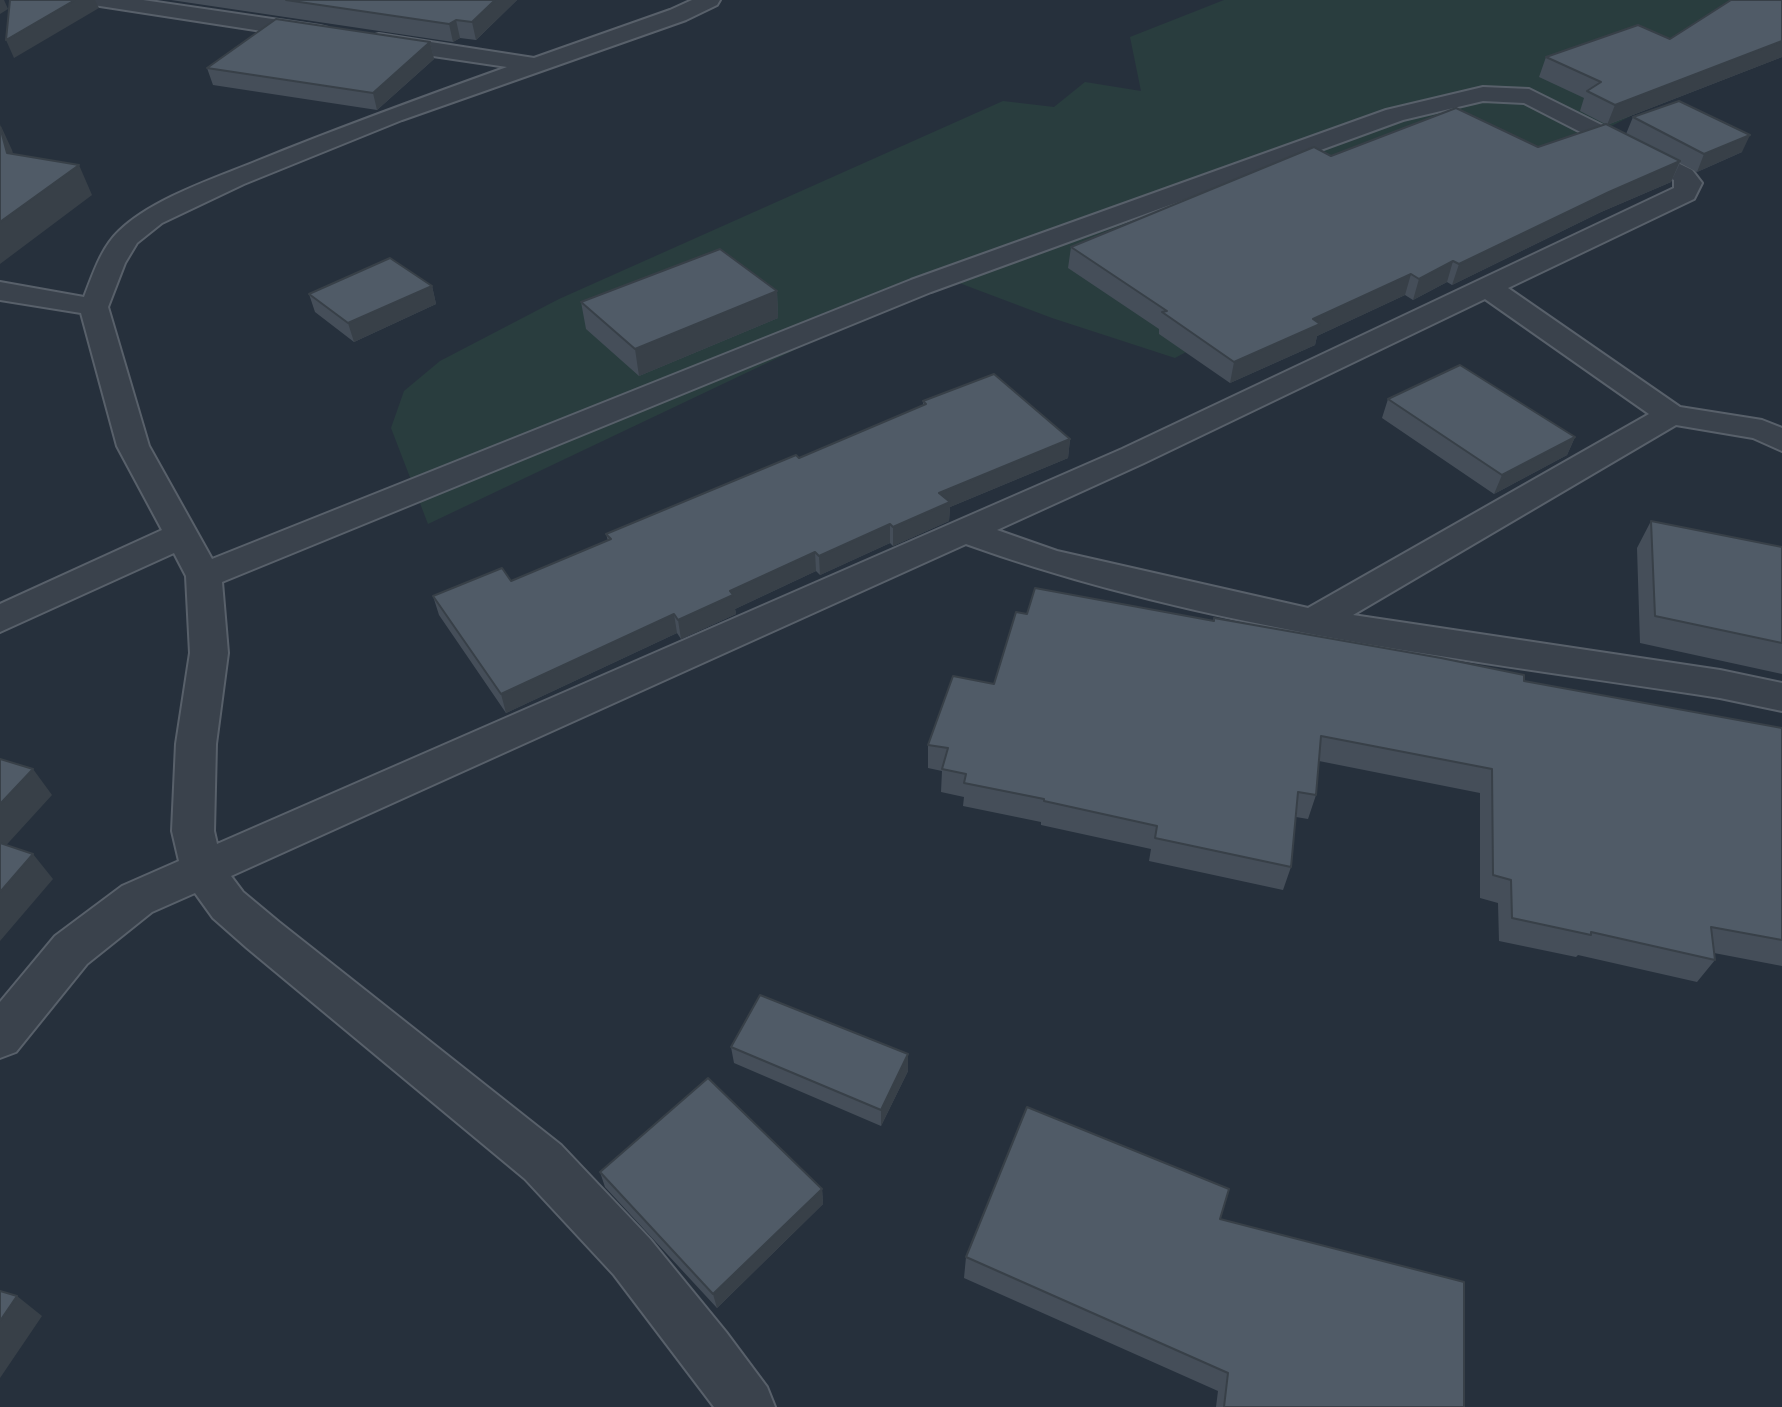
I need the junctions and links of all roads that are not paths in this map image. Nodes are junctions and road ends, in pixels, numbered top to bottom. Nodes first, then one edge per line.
1 (100, 0) edge
2 (709, 0) edge
3 (537, 65) junction
4 (1487, 288) junction
5 (0, 291) edge
6 (94, 307) junction
7 (1671, 415) junction
8 (1782, 440) edge
9 (964, 531) junction
10 (182, 536) junction
11 (204, 576) junction
12 (0, 620) edge
13 (1313, 622) junction
14 (1782, 697) edge
15 (203, 871) junction
16 (0, 1037) edge
17 (747, 1407) edge

1 - 3 street
2 - 3 street
3 - 6 street
4 - 7 street
4 - 9 street
4 - 11 street
5 - 6 street
6 - 10 street
7 - 8 street
7 - 13 street
9 - 13 street
9 - 15 street
10 - 11 street
10 - 12 street
11 - 15 street
13 - 14 street
15 - 16 street
15 - 17 street

